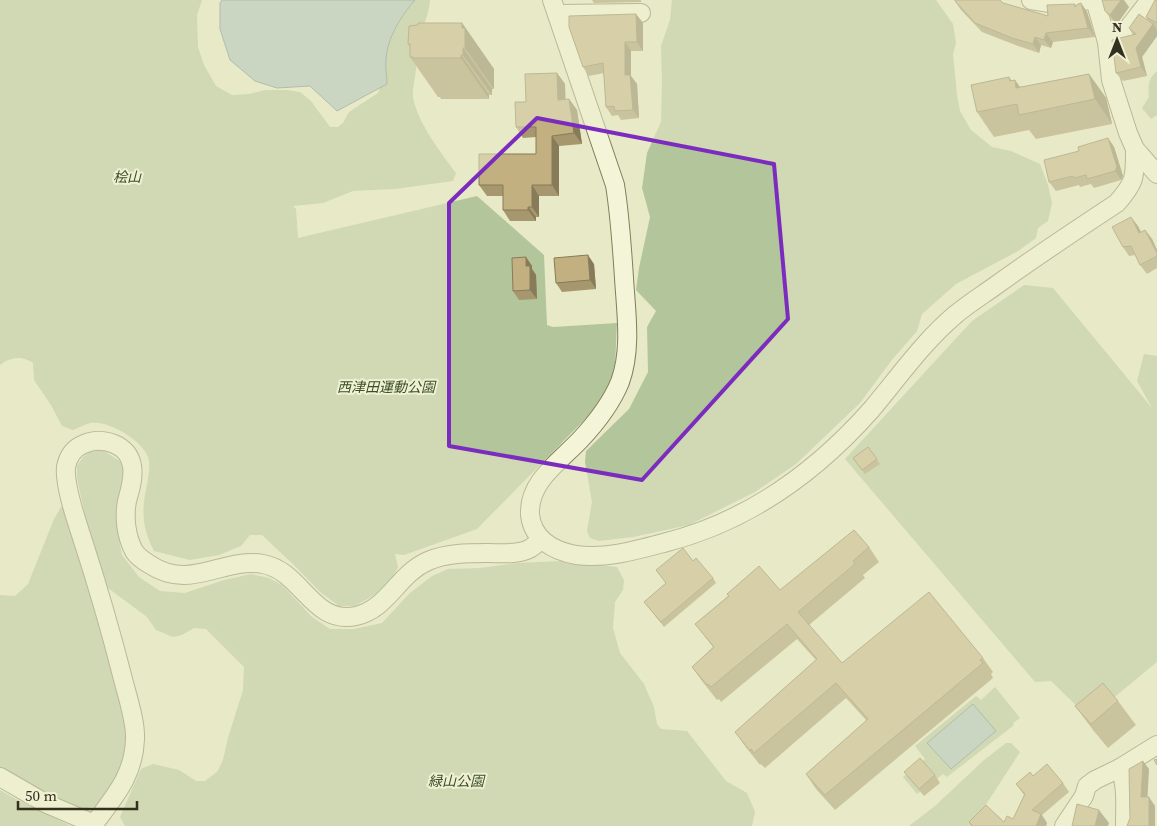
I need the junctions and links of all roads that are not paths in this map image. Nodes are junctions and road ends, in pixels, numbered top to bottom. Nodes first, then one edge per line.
1 (1031, 0) edge
2 (1095, 0) edge
3 (1150, 0) edge
4 (555, 7) edge
5 (641, 14) dead end
6 (1107, 42) junction
7 (1135, 149) junction
8 (1157, 174) edge
9 (541, 540) junction
10 (1157, 745) edge
11 (1120, 768) junction
12 (0, 777) edge
13 (94, 825) edge
14 (1064, 826) edge
15 (1125, 826) edge

1 - 2 street
2 - 6 street
3 - 6 street
4 - 5 street
4 - 9 street
6 - 7 street
7 - 8 street
7 - 9 street
9 - 13 street
10 - 11 street
11 - 14 street
11 - 15 street
12 - 13 street

